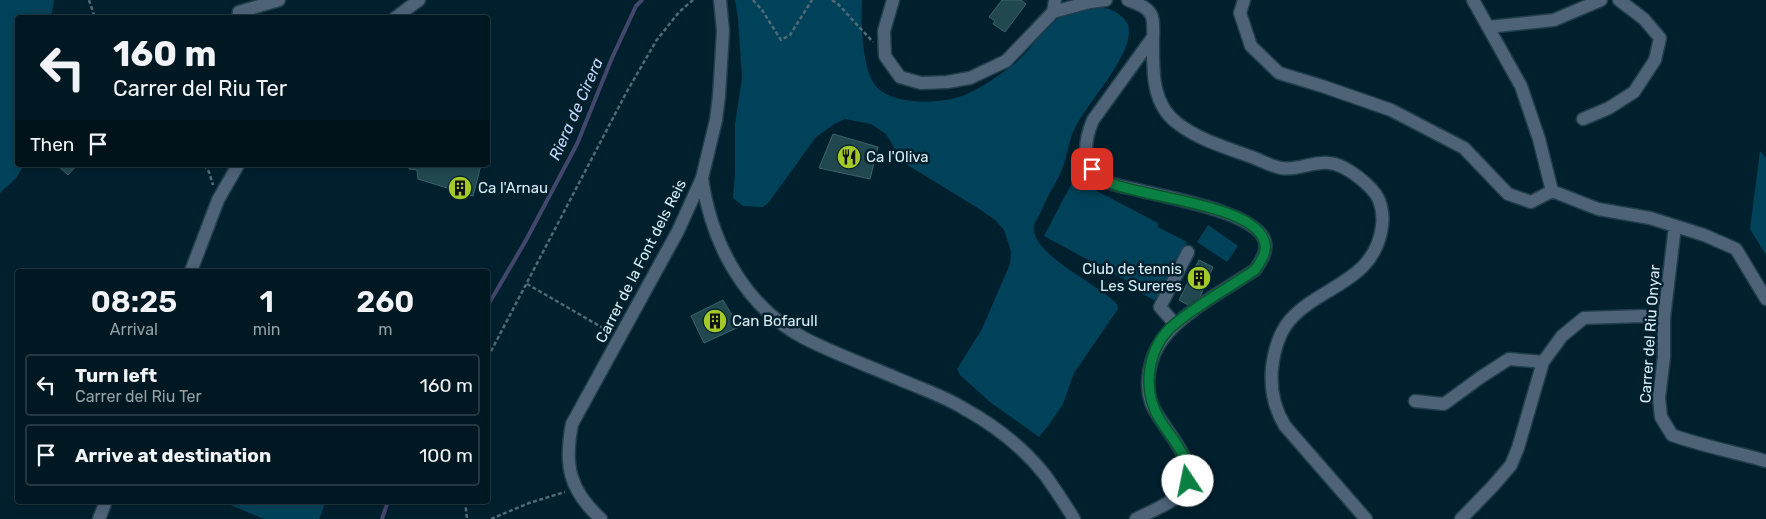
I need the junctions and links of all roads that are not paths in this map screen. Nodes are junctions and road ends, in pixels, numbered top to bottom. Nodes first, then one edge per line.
1 (279, 0) edge
2 (419, 0) edge
3 (720, 0) edge
4 (893, 0) edge
5 (1106, 0) edge
6 (1128, 0) edge
7 (1244, 0) edge
8 (1601, 0) edge
9 (1619, 0) edge
10 (1476, 2) edge
11 (1054, 6) edge
12 (238, 15) edge
13 (398, 15) edge
14 (1488, 27) junction
15 (1153, 36) junction
16 (1583, 119) dead end
17 (237, 167) edge
18 (702, 178) junction
19 (1552, 191) junction
20 (1675, 226) junction
21 (1188, 252) dead end
22 (192, 269) edge
23 (1766, 299) edge
24 (1664, 318) junction
25 (1175, 324) junction
26 (1543, 362) junction
27 (1415, 401) dead end
28 (1766, 462) edge
29 (1347, 499) junction
30 (105, 504) edge
31 (99, 519) edge
32 (601, 519) edge
33 (1074, 519) edge
34 (1136, 519) edge
35 (1354, 519) edge
36 (1366, 519) edge
37 (1461, 519) edge

1 - 12 street
2 - 13 street
3 - 18 street, Carrer de la Font dels Reis
4 - 11 street
5 - 11 street
6 - 15 street
7 - 19 street
8 - 14 street
9 - 16 street
10 - 14 street
14 - 19 street
15 - 25 street
15 - 29 street
17 - 22 street
18 - 32 street, Carrer de la Font dels Reis
18 - 33 street
19 - 20 street
20 - 23 street
20 - 24 street, Carrer del Riu Onyar
21 - 25 street
24 - 26 street
24 - 28 street, Carrer del Riu Onyar
25 - 34 street
26 - 27 street
26 - 37 street
29 - 35 street
29 - 36 street
30 - 31 street

